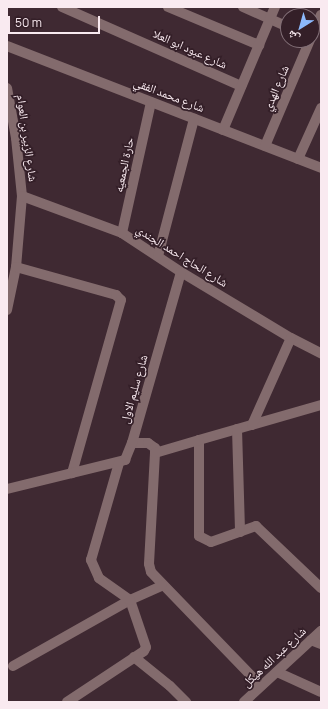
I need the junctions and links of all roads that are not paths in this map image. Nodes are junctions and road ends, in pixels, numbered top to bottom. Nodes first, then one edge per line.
1 (62, 7) edge
2 (168, 7) edge
3 (243, 7) edge
4 (274, 7) edge
5 (270, 18) junction
6 (280, 23) edge
7 (259, 45) junction
8 (7, 46) edge
9 (307, 48) edge
10 (242, 86) junction
11 (7, 88) edge
12 (151, 102) junction
13 (321, 108) edge
14 (194, 119) junction
15 (223, 130) junction
16 (265, 146) junction
17 (298, 159) junction
18 (320, 166) edge
19 (22, 196) junction
20 (122, 233) junction
21 (158, 256) junction
22 (16, 267) junction
23 (181, 272) junction
24 (7, 310) edge
25 (291, 338) junction
26 (321, 353) edge
27 (321, 405) edge
28 (252, 425) junction
29 (237, 429) junction
30 (199, 440) junction
31 (132, 443) junction
32 (155, 453) junction
33 (119, 463) junction
34 (72, 473) junction
35 (7, 489) edge
36 (240, 532) junction
37 (162, 586) junction
38 (321, 588) edge
39 (130, 600) junction
40 (321, 631) edge
41 (316, 642) edge
42 (134, 657) junction
43 (13, 666) dead end
44 (277, 672) junction
45 (261, 686) junction
46 (321, 692) edge
47 (67, 702) edge
48 (186, 702) edge
49 (244, 702) edge

1 - 10 street, شارع عبود ابو العلا
2 - 7 street
3 - 5 street
4 - 5 street
5 - 6 street
5 - 7 street
7 - 10 street
8 - 12 street, شارع محمد الفقي
9 - 16 street, شارع الهدي
10 - 15 street
11 - 19 street, شارع الزبير بن العوام
12 - 14 street, شارع محمد الفقي
12 - 20 street, حارة الجمعيه
13 - 17 street
14 - 15 street, شارع محمد الفقي
14 - 21 street
15 - 16 street, شارع محمد الفقي
16 - 17 street, شارع محمد الفقي
17 - 18 street, شارع محمد الفقي
19 - 20 street, شارع الحاج احمد الجندي
19 - 22 street, شارع الزبير بن العوام
20 - 21 street, شارع الحاج احمد الجندي
21 - 23 street, شارع الحاج احمد الجندي
22 - 24 street, شارع الزبير بن العوام
22 - 34 street
23 - 25 street, شارع الحاج احمد الجندي
23 - 31 street, شارع سليم الاول
25 - 26 street, شارع الحاج احمد الجندي
25 - 28 street
27 - 28 street
28 - 29 street
29 - 30 street
29 - 36 street
30 - 32 street
30 - 36 street
31 - 32 street
31 - 33 street, شارع سليم الاول
32 - 37 street
33 - 34 street
33 - 39 street
34 - 35 street
36 - 38 street
37 - 39 street
37 - 45 street
39 - 42 street
39 - 43 street
40 - 41 street, شارع عبد الله هيكل
41 - 44 street, شارع عبد الله هيكل
42 - 47 street
42 - 48 street
44 - 45 street, شارع عبد الله هيكل
44 - 46 street
45 - 49 street, شارع عبد الله هيكل

